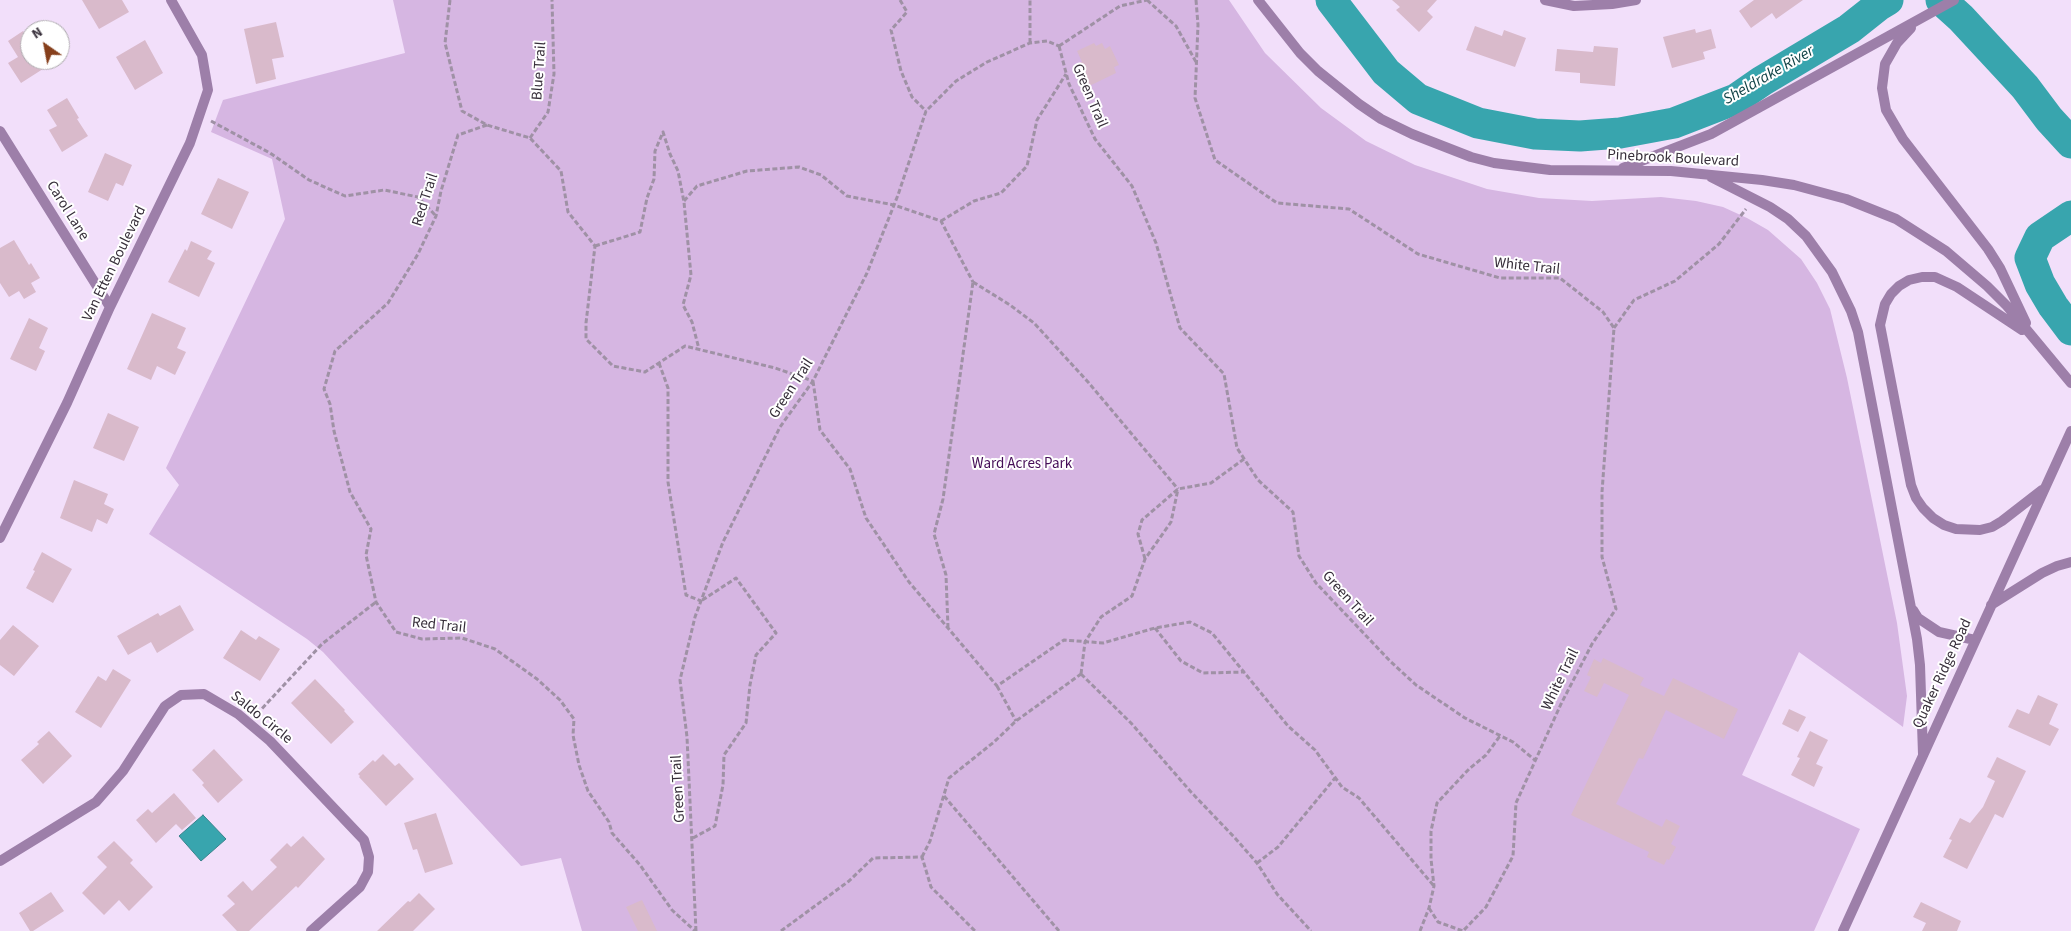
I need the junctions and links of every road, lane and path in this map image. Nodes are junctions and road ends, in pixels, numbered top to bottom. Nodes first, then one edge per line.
1 (171, 0) edge
2 (450, 0) edge
3 (552, 0) edge
4 (900, 0) edge
5 (1030, 0) edge
6 (1147, 0) edge
7 (1196, 0) edge
8 (1258, 0) edge
9 (1545, 0) edge
10 (1636, 0) edge
11 (1954, 0) edge
12 (1919, 20) junction
13 (1030, 43) junction
14 (1059, 46) junction
15 (1196, 63) junction
16 (1066, 74) junction
17 (926, 111) junction
18 (206, 118) dead end
19 (487, 125) junction
20 (0, 131) edge
21 (530, 138) junction
22 (1618, 170) junction
23 (1706, 174) junction
24 (684, 202) junction
25 (894, 205) junction
26 (1748, 206) dead end
27 (436, 216) junction
28 (941, 221) junction
29 (594, 246) junction
30 (973, 282) junction
31 (110, 308) junction
32 (1614, 328) junction
33 (2033, 337) junction
34 (700, 350) junction
35 (659, 363) junction
36 (813, 381) junction
37 (2071, 383) edge
38 (2071, 431) edge
39 (1244, 459) junction
40 (1178, 489) junction
41 (2043, 489) junction
42 (0, 538) edge
43 (1145, 559) junction
44 (2071, 562) edge
45 (701, 601) junction
46 (376, 602) junction
47 (1990, 606) junction
48 (1911, 608) junction
49 (948, 628) junction
50 (1155, 628) junction
51 (1975, 640) junction
52 (1085, 642) junction
53 (1245, 672) junction
54 (1081, 674) junction
55 (997, 686) junction
56 (1016, 721) junction
57 (249, 723) junction
58 (1500, 736) junction
59 (1922, 754) junction
60 (1536, 761) junction
61 (1335, 778) junction
62 (944, 796) junction
63 (693, 838) junction
64 (922, 857) junction
65 (0, 861) edge
66 (1257, 863) junction
67 (1434, 886) junction
68 (1429, 908) junction
69 (311, 931) edge
70 (695, 931) edge
71 (781, 931) edge
72 (975, 931) edge
73 (1059, 931) edge
74 (1311, 931) edge
75 (1420, 931) edge
76 (1463, 931) edge
77 (1843, 931) edge

1 - 31 street, Van Etten Boulevard
2 - 19 path
3 - 21 path, Blue Trail
4 - 17 path
5 - 13 path
6 - 14 path
6 - 15 path
7 - 15 path, White Trail
8 - 22 street, Pinebrook Boulevard
9 - 10 street
11 - 12 street
12 - 22 street
12 - 33 street
13 - 14 path, Green Trail
13 - 17 path, Green Trail
14 - 16 path, Green Trail
15 - 32 path, White Trail
16 - 28 path
16 - 39 path, Green Trail
17 - 25 path, Green Trail
18 - 27 path
19 - 21 path
19 - 27 path, Red Trail
20 - 31 street, Carol Lane
21 - 29 path
22 - 23 street, Pinebrook Boulevard
23 - 33 street, Pinebrook Boulevard
23 - 48 street
24 - 25 path
24 - 29 path
24 - 34 path
25 - 28 path
25 - 36 path, Green Trail
26 - 32 path
27 - 46 path, Red Trail
28 - 30 path
29 - 35 path
30 - 40 path
30 - 49 path
31 - 42 street, Van Etten Boulevard
32 - 60 path, White Trail
33 - 37 street, Pinebrook Boulevard
33 - 41 street
34 - 35 path
34 - 36 path
35 - 45 path
36 - 45 path, Green Trail
36 - 49 path
38 - 41 street, Quaker Ridge Road
39 - 40 path
39 - 58 path, Green Trail
40 - 43 path
40 - 43 path
41 - 47 street, Quaker Ridge Road
43 - 52 path
44 - 47 street
45 - 63 path, Green Trail
45 - 63 path
46 - 57 path
46 - 70 path, Red Trail
47 - 51 street, Quaker Ridge Road
48 - 51 street
48 - 59 street
49 - 55 path
50 - 52 path
50 - 53 path
50 - 53 path
51 - 59 street, Quaker Ridge Road
52 - 54 path
52 - 55 path
53 - 61 path
54 - 56 path
54 - 66 path
55 - 56 path
56 - 62 path
57 - 65 street, Saldo Circle
57 - 69 street, Saldo Circle
58 - 60 path, Green Trail
58 - 67 path
59 - 77 street, Quaker Ridge Road
60 - 76 path
61 - 66 path
61 - 67 path
62 - 64 path
62 - 73 path
63 - 70 path, Green Trail
64 - 71 path
64 - 72 path
66 - 74 path
67 - 68 path
68 - 75 path
68 - 76 path

